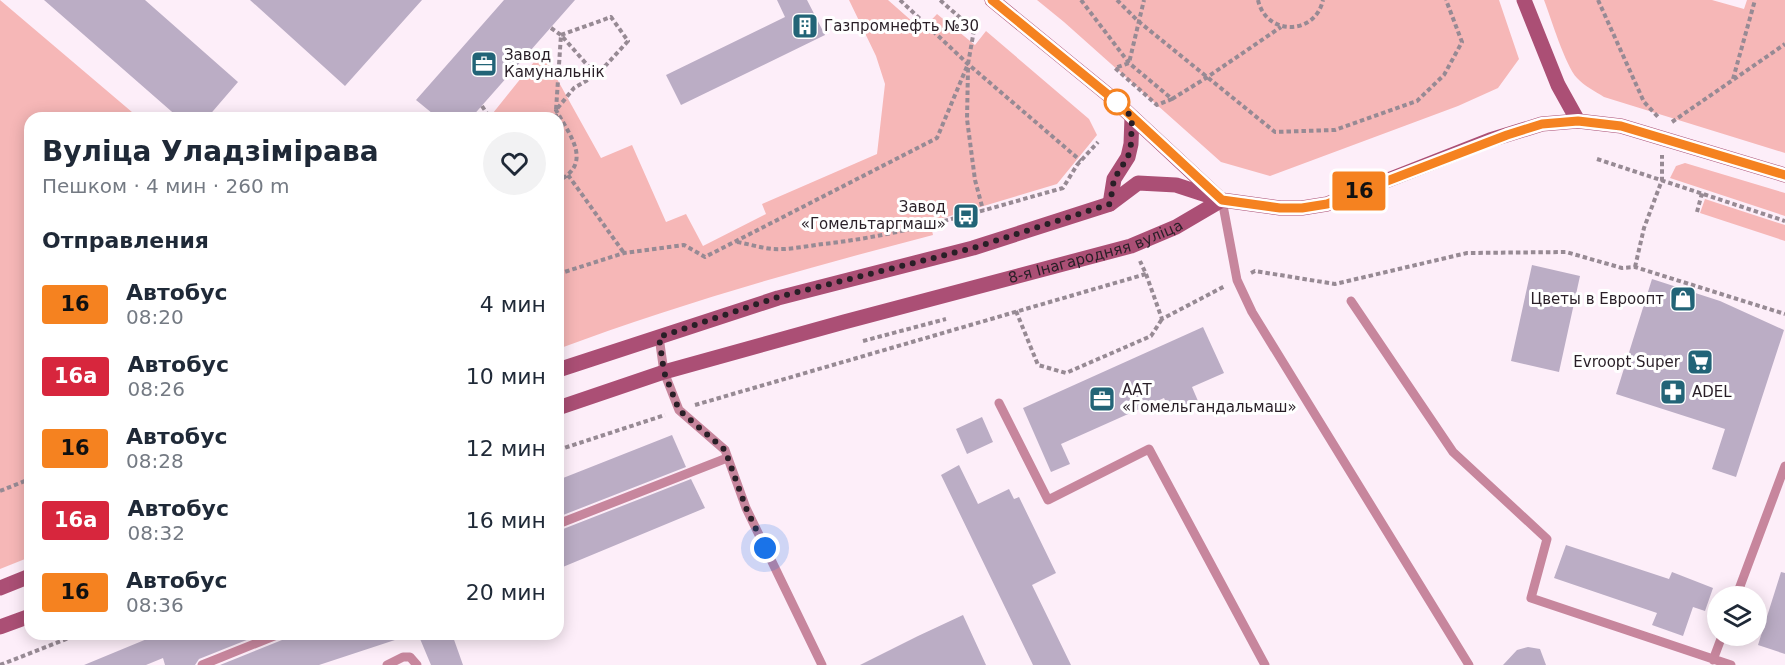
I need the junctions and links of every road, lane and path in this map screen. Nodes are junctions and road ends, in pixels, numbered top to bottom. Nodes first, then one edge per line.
1 (900, 0) edge
2 (940, 0) edge
3 (992, 0) edge
4 (1081, 0) edge
5 (1117, 0) edge
6 (1144, 0) edge
7 (1258, 0) edge
8 (1323, 0) edge
9 (1328, 0) edge
10 (1446, 0) edge
11 (1524, 0) edge
12 (1598, 0) edge
13 (1755, 0) edge
14 (1322, 7) junction
15 (1138, 21) junction
16 (1281, 27) junction
17 (550, 28) dead end
18 (561, 35) junction
19 (1785, 44) edge
20 (1129, 63) junction
21 (968, 64) junction
22 (596, 75) junction
23 (1206, 78) junction
24 (1732, 80) junction
25 (1172, 99) junction
26 (482, 106) dead end
27 (556, 110) joint
28 (486, 112) edge
29 (1132, 117) junction
30 (1578, 121) junction
31 (564, 123) edge
32 (1098, 142) dead end
33 (1662, 147) dead end
34 (1597, 159) dead end
35 (1081, 161) junction
36 (568, 175) junction
37 (1785, 175) edge
38 (564, 177) edge
39 (1662, 180) junction
40 (1702, 193) junction
41 (1222, 200) junction
42 (1110, 204) junction
43 (983, 210) junction
44 (1697, 212) dead end
45 (1785, 221) edge
46 (737, 242) junction
47 (624, 254) junction
48 (1139, 259) dead end
49 (1635, 267) junction
50 (564, 272) edge
51 (1146, 274) junction
52 (1237, 280) junction
53 (1351, 301) dead end
54 (1016, 311) junction
55 (1785, 314) edge
56 (946, 319) dead end
57 (1162, 319) junction
58 (659, 337) junction
59 (863, 341) dead end
60 (564, 368) edge
61 (664, 372) junction
62 (999, 403) dead end
63 (564, 406) edge
64 (679, 410) junction
65 (564, 448) edge
66 (727, 458) junction
67 (1785, 466) edge
68 (24, 481) edge
69 (0, 491) edge
70 (564, 522) edge
71 (24, 578) edge
72 (1740, 586) edge
73 (0, 588) edge
74 (24, 618) edge
75 (0, 627) edge
76 (65, 640) edge
77 (264, 640) edge
78 (1718, 646) edge
79 (1713, 660) junction
80 (0, 665) edge
81 (202, 665) edge
82 (387, 665) edge
83 (417, 665) edge
84 (822, 665) edge
85 (1265, 665) edge
86 (1469, 665) edge
87 (1731, 665) edge

1 - 21 path
2 - 21 path
3 - 29 main road
4 - 20 path
5 - 15 path
6 - 15 path
7 - 16 path
8 - 14 path
9 - 14 path
10 - 23 path
11 - 30 main road
12 - 24 path
13 - 24 path
14 - 16 path
15 - 20 path
15 - 23 path
16 - 23 path
17 - 18 path
18 - 22 path
18 - 22 path
18 - 27 path
19 - 24 path
20 - 25 path
20 - 25 path
21 - 35 path
21 - 43 path
21 - 46 path
22 - 27 path
23 - 25 path
26 - 28 path
29 - 41 main road
29 - 42 main road
30 - 37 main road
30 - 41 main road
31 - 36 path
32 - 35 path
33 - 39 path
34 - 39 path
35 - 43 path
36 - 38 path
36 - 47 path
39 - 40 path
39 - 49 path
40 - 44 path
40 - 45 path
41 - 42 main road
41 - 52 lane
41 - 61 main road, 8-я Інагародняя вуліца
42 - 58 main road
43 - 46 path
46 - 47 path
47 - 50 path
48 - 51 path
49 - 52 path
49 - 55 path
51 - 54 path
51 - 57 path
52 - 57 path
52 - 86 lane
53 - 79 lane
54 - 57 path
54 - 64 path
56 - 59 path
58 - 60 main road
58 - 61 lane
61 - 63 main road, 8-я Інагародняя вуліца
61 - 64 lane
62 - 85 lane
64 - 65 path
64 - 66 lane
66 - 70 lane
66 - 84 lane
67 - 72 lane
68 - 69 path
71 - 73 main road
74 - 75 main road
76 - 80 path
77 - 81 lane
78 - 79 lane
79 - 87 lane
82 - 83 lane

